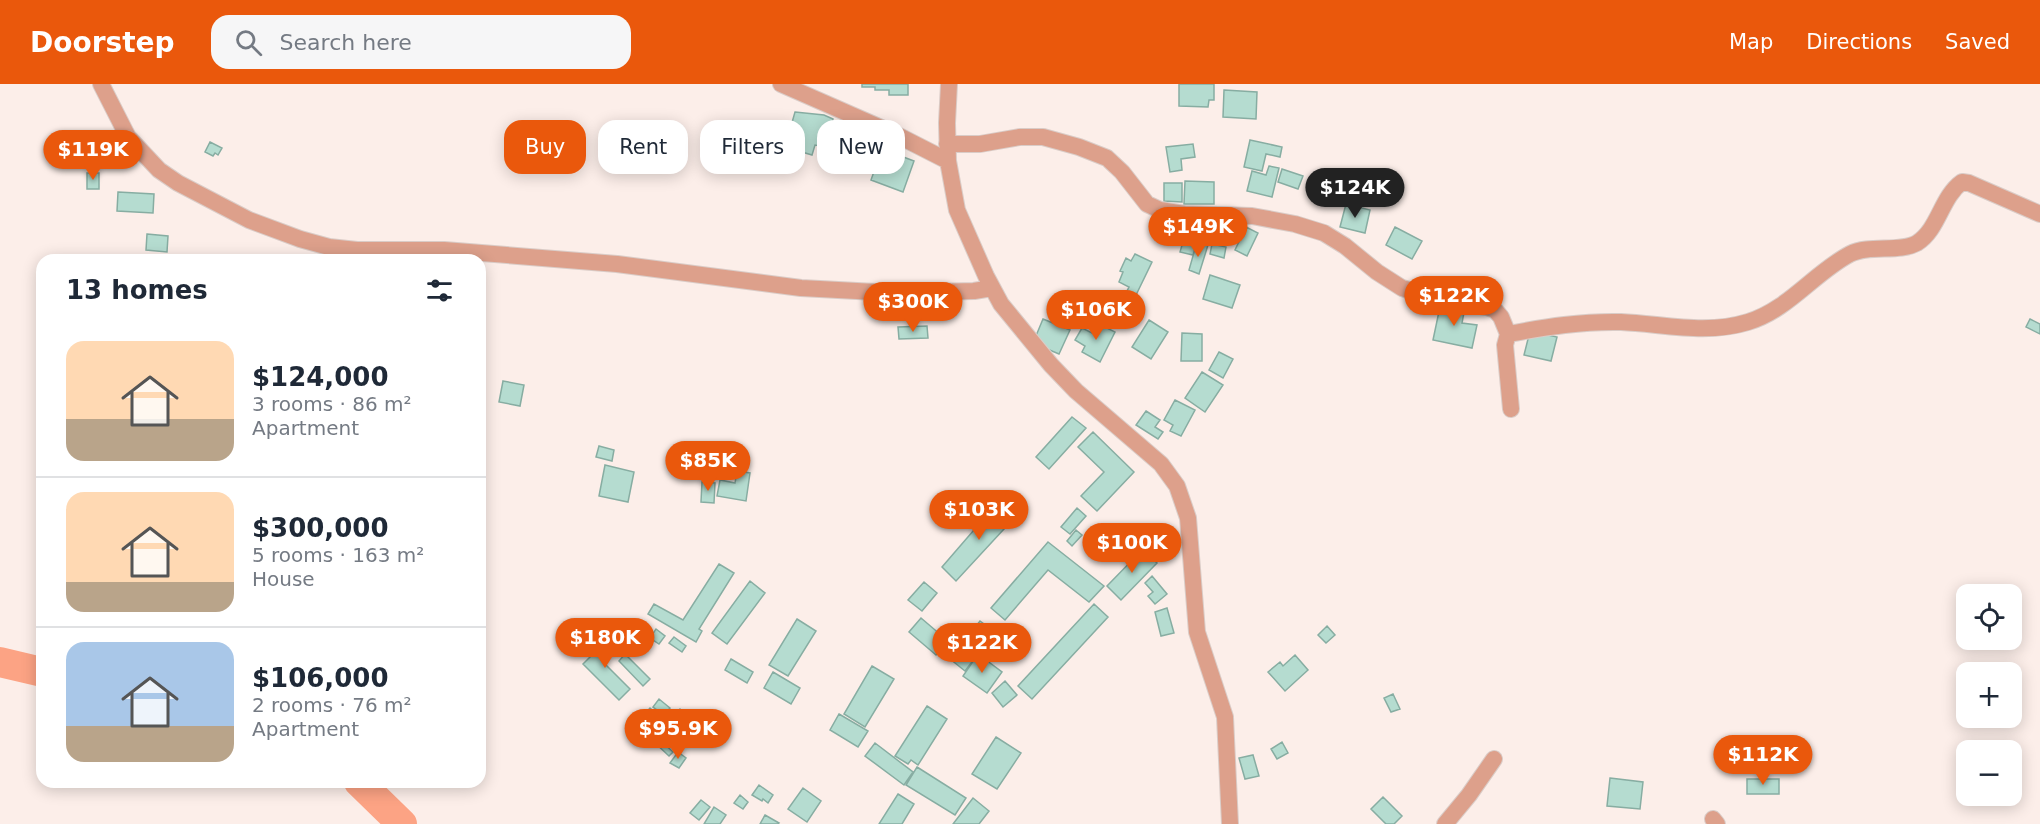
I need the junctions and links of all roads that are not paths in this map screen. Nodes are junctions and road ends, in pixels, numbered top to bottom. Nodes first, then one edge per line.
1 (101, 84) edge
2 (781, 84) edge
3 (949, 84) edge
4 (947, 144) junction
5 (948, 161) junction
6 (2040, 214) edge
7 (992, 288) junction
8 (1508, 334) junction
9 (1511, 409) dead end
10 (1494, 759) dead end
11 (1230, 824) edge
12 (1445, 824) edge

1 - 7 street
2 - 5 street
3 - 4 street
4 - 5 street
4 - 8 street
5 - 7 street
6 - 8 street
7 - 11 street
8 - 9 street
10 - 12 street

